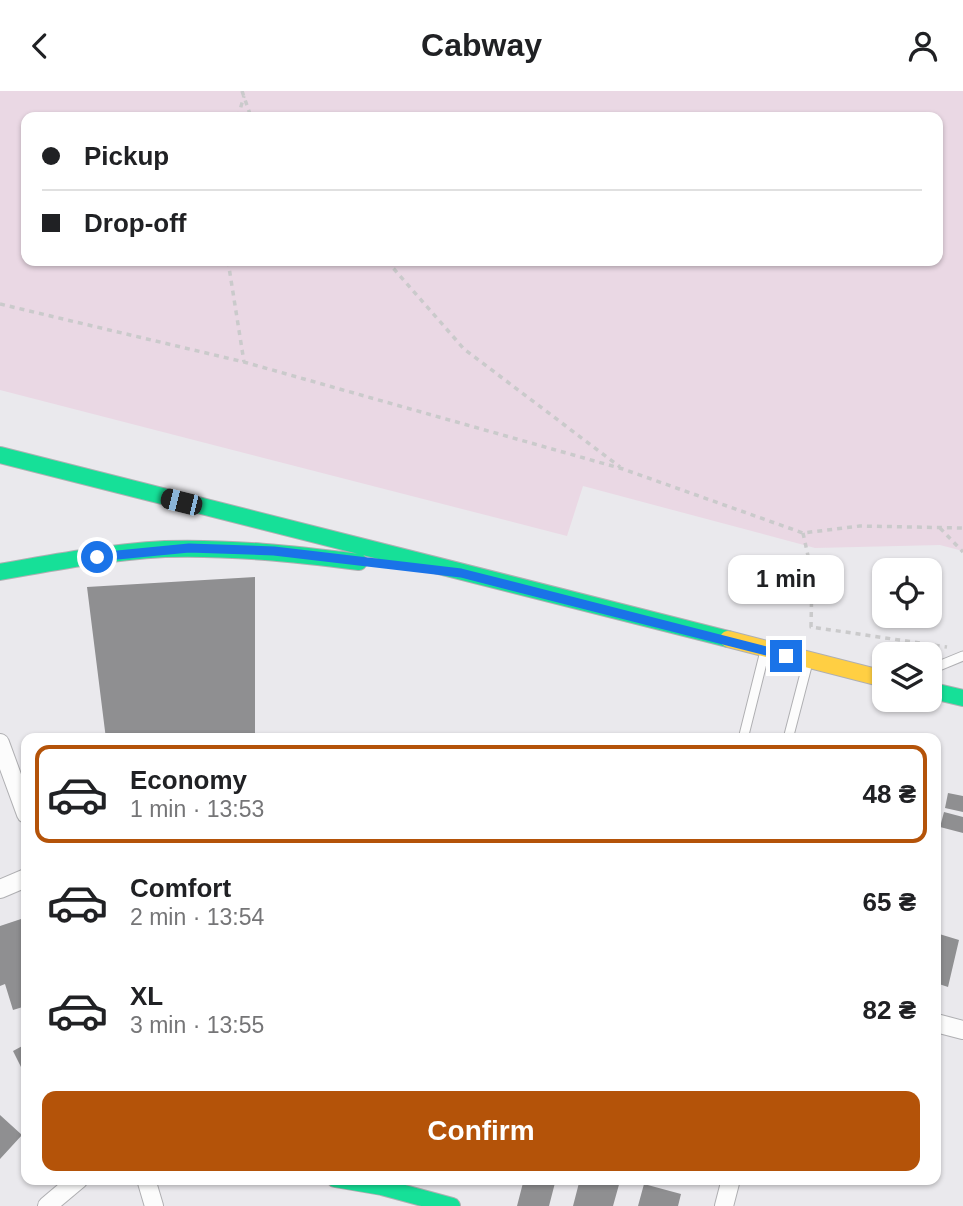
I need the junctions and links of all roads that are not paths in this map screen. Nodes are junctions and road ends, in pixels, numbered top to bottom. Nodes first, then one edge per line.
1 (0, 455) edge
2 (0, 572) edge
3 (461, 573) junction
4 (765, 650) junction
5 (963, 656) edge
6 (808, 661) junction
7 (942, 665) edge
8 (872, 676) edge
9 (942, 693) edge
10 (963, 698) edge
11 (744, 733) edge
12 (790, 733) edge
13 (0, 743) edge
14 (21, 800) edge
15 (21, 880) edge
16 (0, 889) edge
17 (941, 1024) edge
18 (963, 1030) edge
19 (72, 1185) edge
20 (148, 1185) edge
21 (370, 1185) edge
22 (729, 1185) edge
23 (47, 1206) edge
24 (154, 1206) edge
25 (453, 1206) edge
26 (724, 1206) edge

1 - 3 main road
2 - 3 main road
3 - 4 main road
4 - 6 main road
4 - 11 lane
5 - 7 lane
6 - 8 main road
6 - 12 lane
9 - 10 main road
13 - 14 street
15 - 16 street
17 - 18 street
19 - 23 street
20 - 24 street
21 - 25 main road
22 - 26 street

